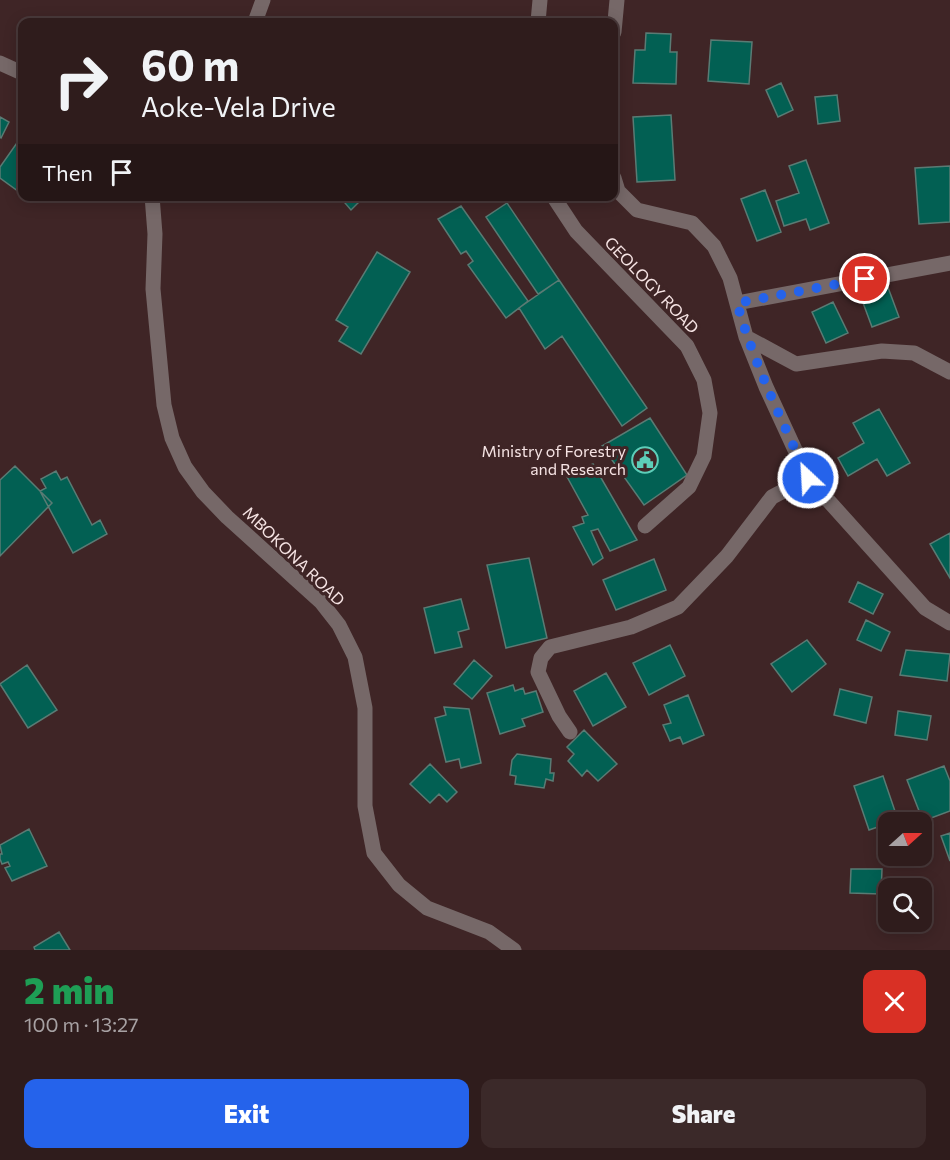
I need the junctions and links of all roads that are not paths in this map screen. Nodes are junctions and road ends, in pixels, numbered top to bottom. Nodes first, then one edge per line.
1 (263, 0) edge
2 (540, 0) edge
3 (617, 0) edge
4 (256, 18) edge
5 (538, 18) edge
6 (615, 18) edge
7 (0, 63) edge
8 (18, 71) edge
9 (618, 190) edge
10 (152, 201) edge
11 (556, 201) edge
12 (950, 263) edge
13 (737, 303) junction
14 (746, 337) junction
15 (950, 372) edge
16 (808, 478) junction
17 (645, 526) dead end
18 (950, 623) edge
19 (570, 732) dead end
20 (514, 950) edge

1 - 4 street
2 - 5 street
3 - 6 street
7 - 8 street
9 - 13 street
10 - 20 street, MBOKONA ROAD
11 - 17 street, GEOLOGY ROAD
12 - 13 street
13 - 14 street
14 - 15 street
14 - 16 street
16 - 18 street
16 - 19 street

